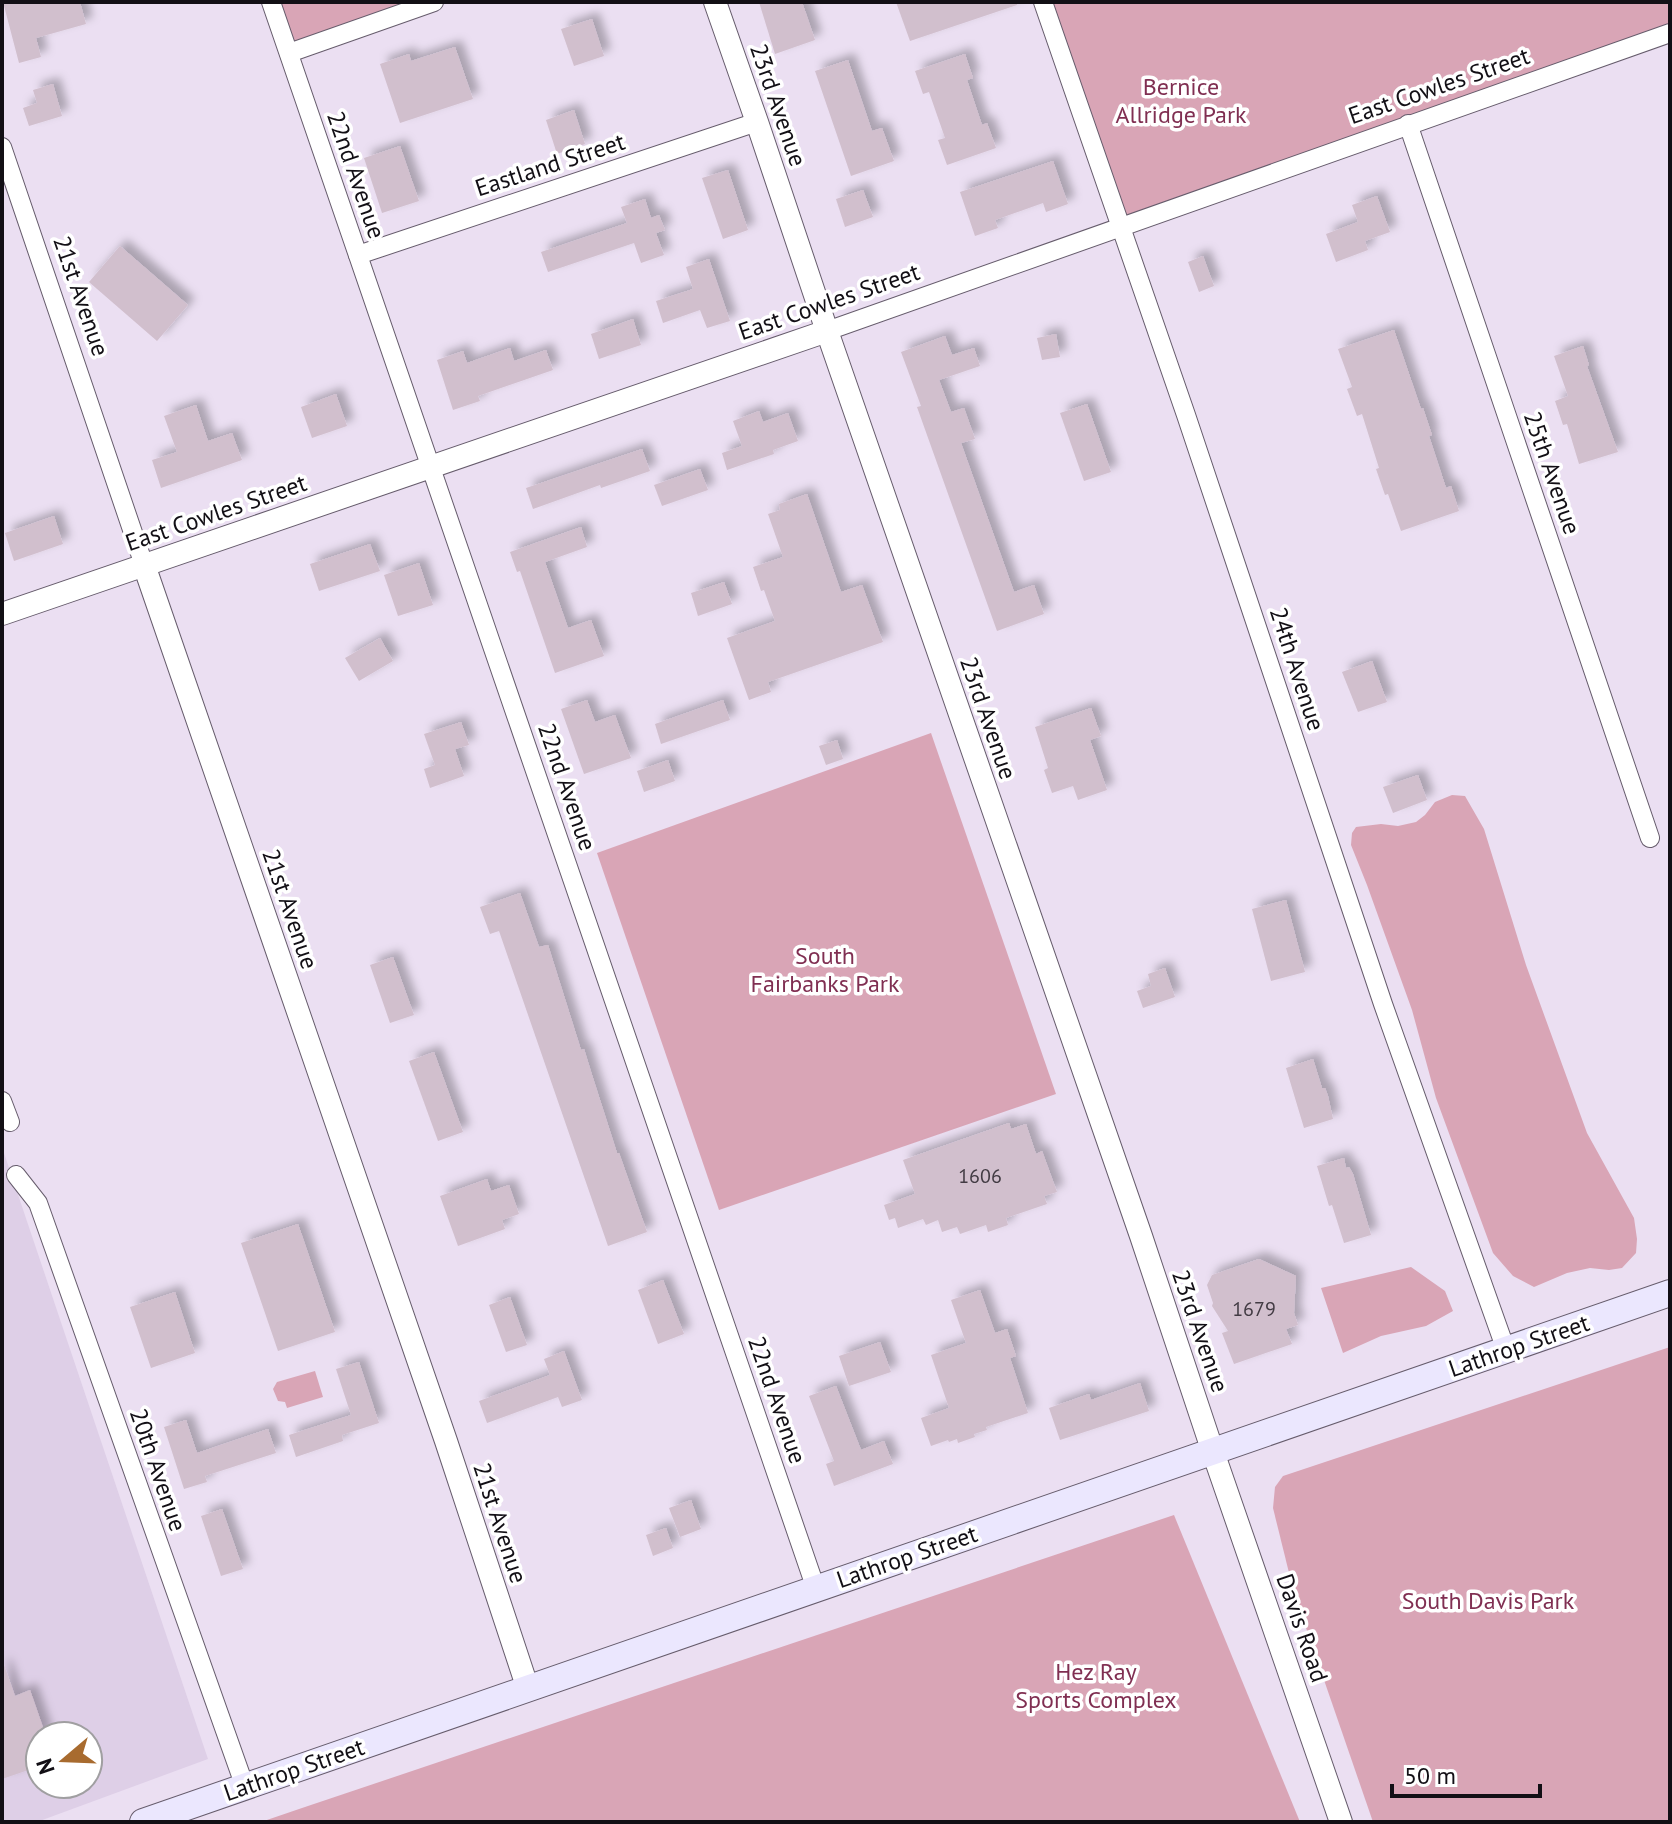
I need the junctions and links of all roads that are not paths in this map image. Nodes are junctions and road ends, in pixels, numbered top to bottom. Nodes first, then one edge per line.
1 (271, 2) edge
2 (434, 2) edge
3 (715, 2) edge
4 (1043, 2) edge
5 (1670, 33) edge
6 (289, 53) junction
7 (757, 122) junction
8 (1408, 124) junction
9 (2, 147) edge
10 (1121, 226) junction
11 (358, 255) junction
12 (827, 331) junction
13 (431, 466) junction
14 (144, 565) junction
15 (2, 614) edge
16 (1650, 838) dead end
17 (2, 1101) edge
18 (10, 1122) dead end
19 (16, 1175) dead end
20 (1670, 1293) edge
21 (1506, 1350) junction
22 (1213, 1452) junction
23 (816, 1589) junction
24 (528, 1689) junction
25 (245, 1787) junction
26 (143, 1822) edge
27 (1341, 1822) edge

1 - 6 street, 22nd Avenue
2 - 6 street
3 - 7 street, 23rd Avenue
4 - 10 street, 24th Avenue
5 - 8 street, East Cowles Street
6 - 11 street, 22nd Avenue
7 - 11 street, Eastland Street
7 - 12 street, 23rd Avenue
8 - 10 street, East Cowles Street
8 - 16 street, 25th Avenue
9 - 14 street, 21st Avenue
10 - 12 street, East Cowles Street
10 - 21 street, 24th Avenue
11 - 13 street, 22nd Avenue
12 - 13 street, East Cowles Street
12 - 22 street, 23rd Avenue
13 - 14 street, East Cowles Street
13 - 23 street, 22nd Avenue
14 - 15 street, East Cowles Street
14 - 24 street, 21st Avenue
17 - 18 street
19 - 25 street, 20th Avenue
20 - 21 main road, Lathrop Street
21 - 22 main road, Lathrop Street
22 - 23 main road, Lathrop Street
22 - 27 street, Davis Road
23 - 24 main road, Lathrop Street
24 - 25 main road, Lathrop Street
25 - 26 main road, Lathrop Street

